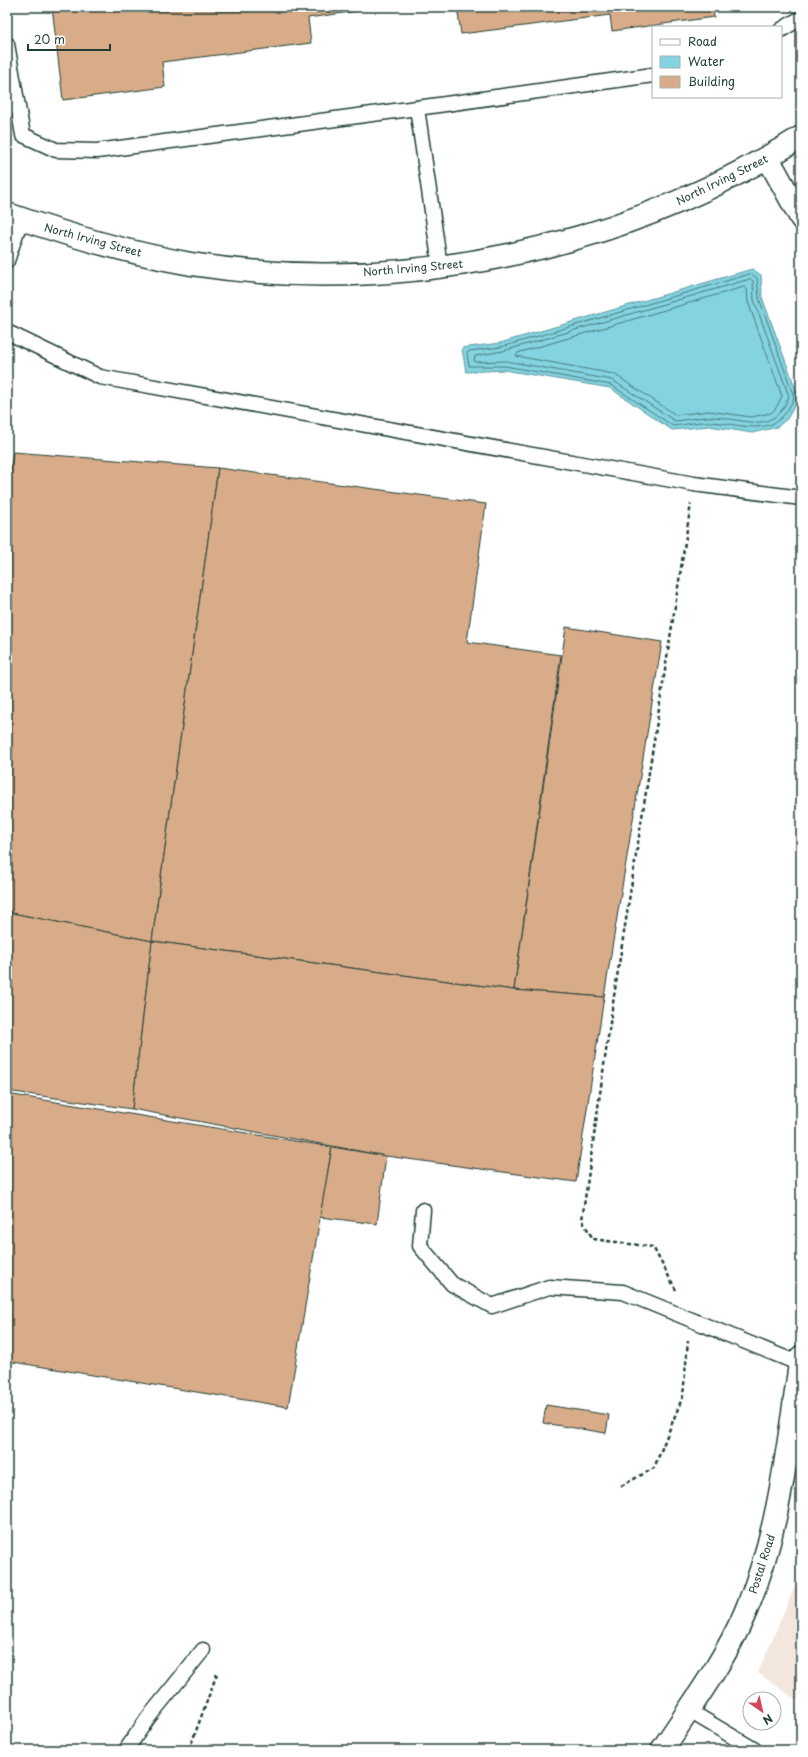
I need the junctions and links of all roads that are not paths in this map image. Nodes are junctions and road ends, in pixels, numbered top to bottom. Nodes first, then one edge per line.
1 (801, 18) edge
2 (782, 29) edge
3 (7, 44) edge
4 (652, 75) edge
5 (417, 108) junction
6 (801, 137) edge
7 (768, 158) junction
8 (14, 216) edge
9 (801, 218) edge
10 (7, 261) edge
11 (440, 266) junction
12 (7, 332) edge
13 (801, 498) edge
14 (424, 1210) dead end
15 (800, 1360) edge
16 (203, 1650) dead end
17 (688, 1710) junction
18 (126, 1750) edge
19 (662, 1750) edge
20 (755, 1750) edge

1 - 2 lane
3 - 5 lane
4 - 5 lane
5 - 11 lane
6 - 7 street, North Irving Street
7 - 9 street
7 - 11 street, North Irving Street
8 - 10 lane
8 - 11 street, North Irving Street
12 - 13 lane
14 - 15 lane
15 - 17 street, Postal Road
16 - 18 lane
17 - 19 street, Postal Road
17 - 20 lane

